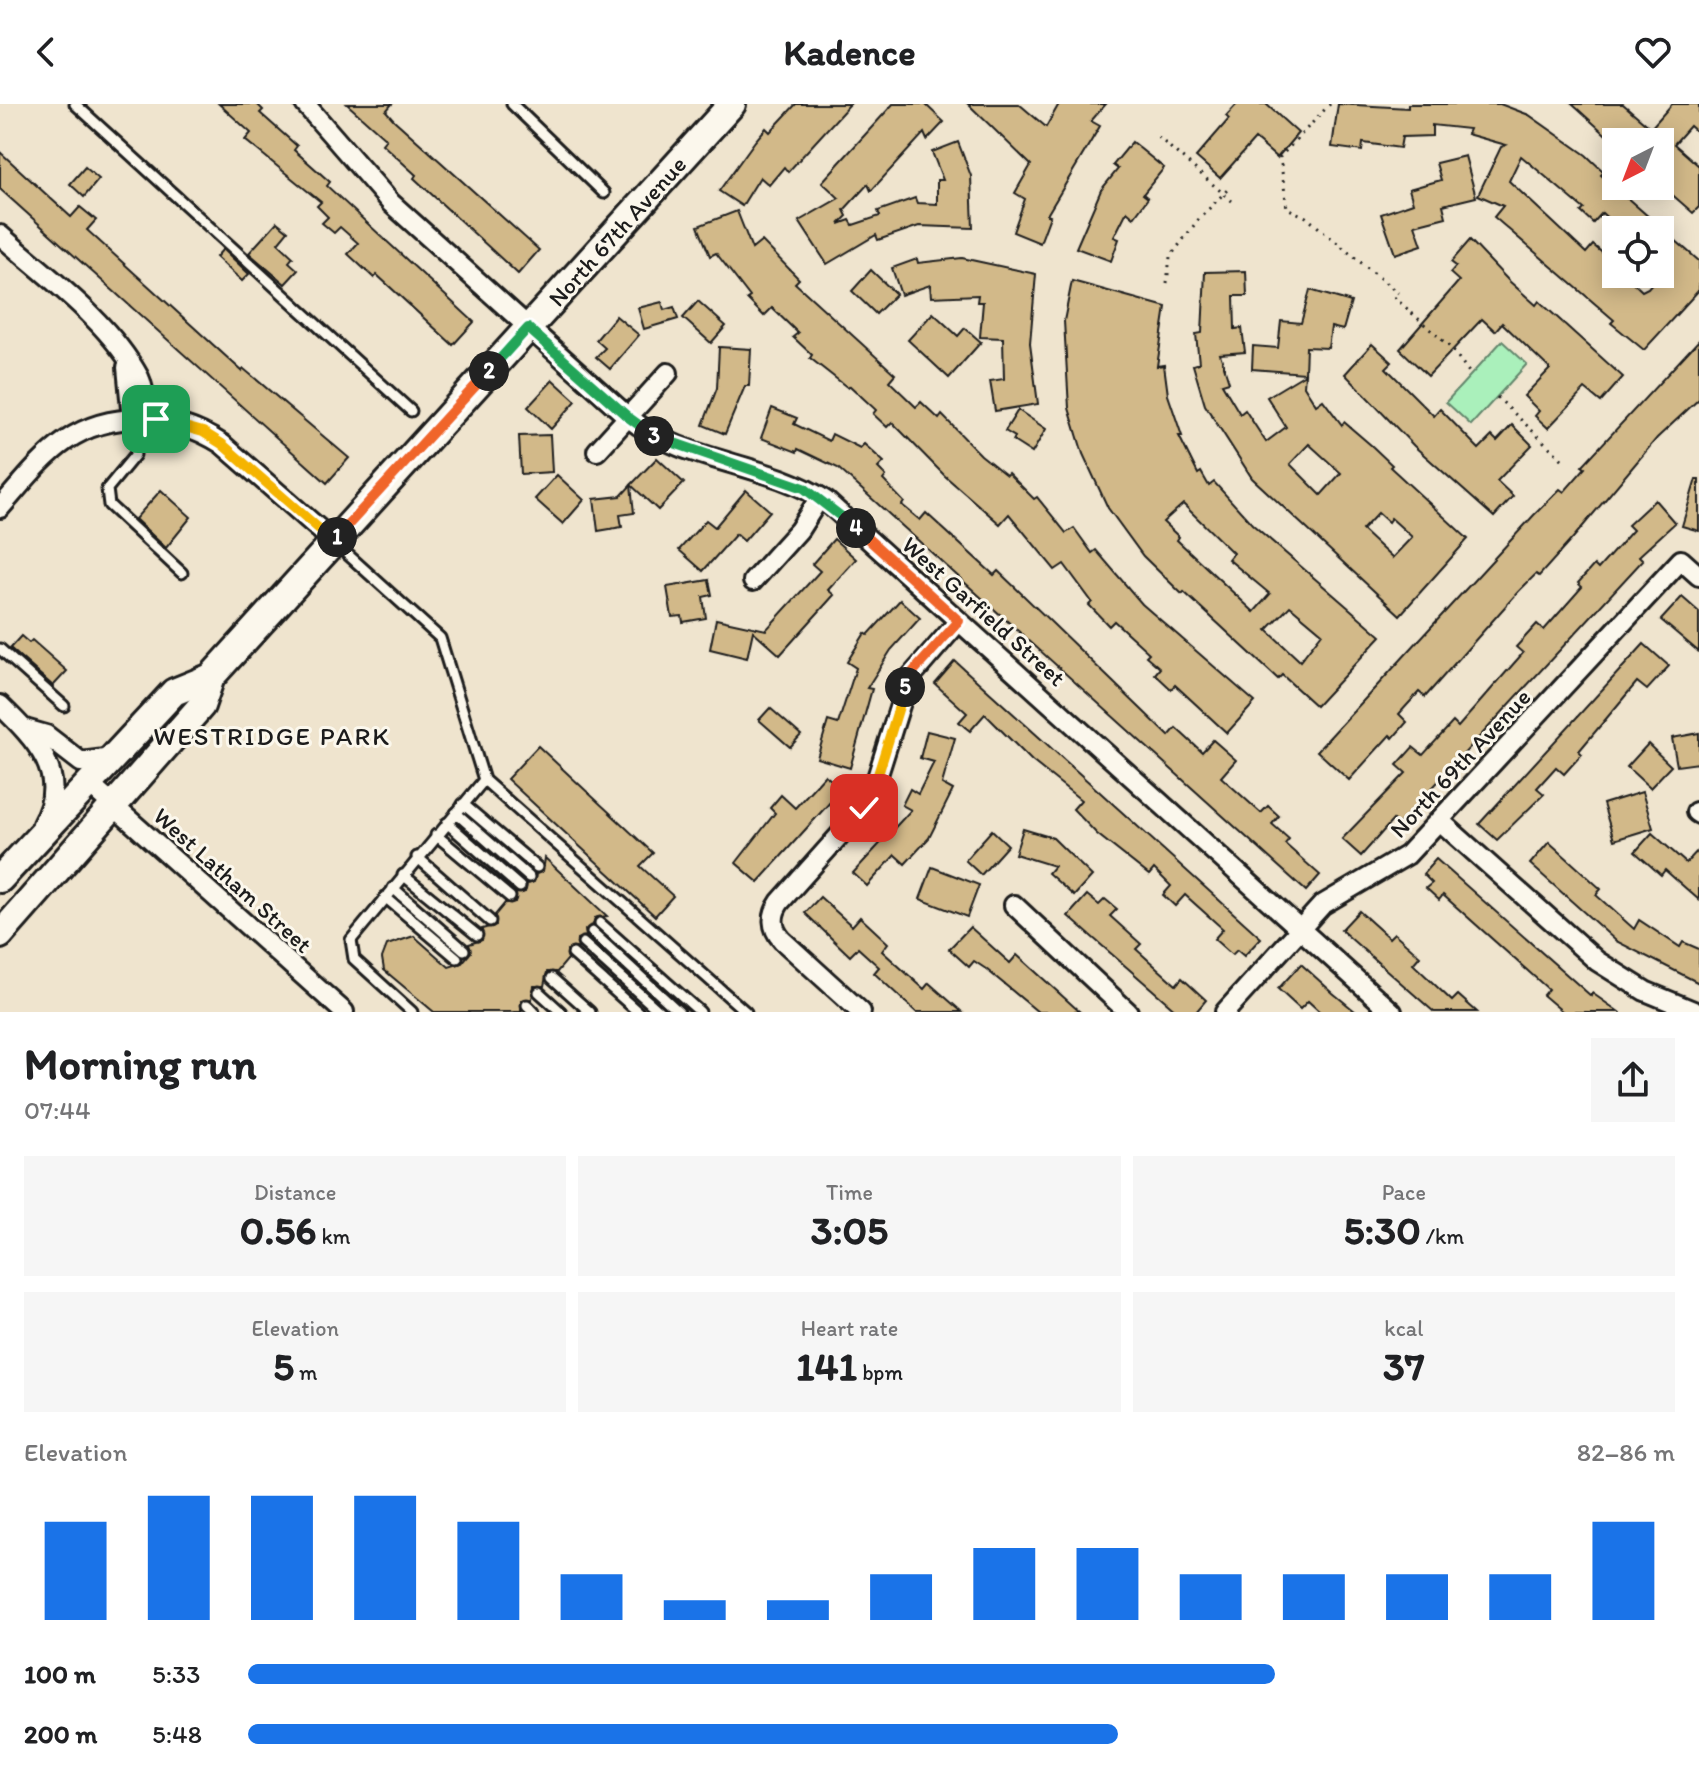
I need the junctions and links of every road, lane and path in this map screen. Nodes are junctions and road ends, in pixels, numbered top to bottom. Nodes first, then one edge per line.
1 (75, 104) edge
2 (305, 104) edge
3 (512, 104) edge
4 (1330, 104) edge
5 (728, 105) edge
6 (1158, 137) dead end
7 (1230, 187) dead end
8 (604, 193) dead end
9 (1224, 193) junction
10 (1232, 201) dead end
11 (0, 235) edge
12 (1167, 283) dead end
13 (1398, 293) dead end
14 (1394, 297) dead end
15 (528, 328) junction
16 (668, 373) dead end
17 (1471, 375) dead end
18 (1497, 397) dead end
19 (411, 411) dead end
20 (628, 417) junction
21 (140, 419) junction
22 (597, 451) dead end
23 (135, 455) dead end
24 (1564, 461) dead end
25 (820, 497) junction
26 (0, 508) edge
27 (333, 541) junction
28 (182, 573) dead end
29 (1699, 576) edge
30 (753, 581) dead end
31 (959, 621) junction
32 (0, 649) edge
33 (211, 677) junction
34 (0, 706) edge
35 (64, 706) dead end
36 (25, 729) junction
37 (113, 758) junction
38 (484, 780) junction
39 (89, 784) junction
40 (463, 804) junction
41 (113, 806) junction
42 (456, 813) junction
43 (1440, 821) junction
44 (447, 823) junction
45 (436, 835) junction
46 (417, 857) junction
47 (19, 859) junction
48 (537, 867) dead end
49 (403, 875) junction
50 (529, 877) dead end
51 (0, 879) edge
52 (520, 887) dead end
53 (393, 888) junction
54 (385, 897) junction
55 (510, 897) dead end
56 (1014, 905) dead end
57 (490, 921) dead end
58 (600, 923) dead end
59 (1299, 929) junction
60 (592, 932) dead end
61 (0, 935) edge
62 (477, 935) dead end
63 (583, 943) dead end
64 (573, 954) dead end
65 (552, 978) dead end
66 (539, 992) dead end
67 (344, 1012) edge
68 (412, 1012) edge
69 (561, 1012) edge
70 (590, 1012) edge
71 (638, 1012) edge
72 (660, 1012) edge
73 (679, 1012) edge
74 (700, 1012) edge
75 (746, 1012) edge
76 (861, 1012) edge
77 (1128, 1012) edge
78 (1225, 1012) edge
79 (1392, 1012) edge
80 (1696, 1012) edge

1 - 19 lane
2 - 15 street, West Garfield Street
3 - 8 lane
4 - 13 path
5 - 15 main road, North 67th Avenue
6 - 9 path
7 - 9 path
9 - 10 path
9 - 12 path
11 - 21 street
14 - 17 path
15 - 20 street, West Garfield Street
15 - 27 main road, North 67th Avenue
16 - 20 street
18 - 24 path
20 - 22 street
20 - 25 street, West Garfield Street
21 - 26 street
21 - 27 street
23 - 28 lane
25 - 30 street
25 - 31 street, West Garfield Street
27 - 33 main road, North 67th Avenue
27 - 38 lane
29 - 43 street, North 69th Avenue
31 - 59 street, West Garfield Street
31 - 76 street
32 - 35 lane
33 - 37 main road, North 67th Avenue
33 - 41 main road, North 67th Avenue
34 - 36 street
36 - 37 street
36 - 47 street
37 - 39 main road, North 67th Avenue
38 - 40 lane
38 - 75 lane
39 - 41 street, West Latham Street
39 - 47 main road, North 67th Avenue
40 - 42 lane
40 - 48 lane
41 - 61 main road, North 67th Avenue
41 - 67 street, West Latham Street
42 - 44 lane
42 - 50 lane
43 - 59 street, North 69th Avenue
43 - 80 street
44 - 45 lane
44 - 52 lane
45 - 46 lane
45 - 55 lane
46 - 49 lane
46 - 57 lane
47 - 51 main road, North 67th Avenue
49 - 53 lane
49 - 62 lane
53 - 54 lane
53 - 54 lane
54 - 68 lane
56 - 77 street
58 - 74 lane
59 - 78 street, North 69th Avenue
59 - 79 street, West Garfield Street
60 - 73 lane
63 - 72 lane
64 - 71 lane
65 - 70 lane
66 - 69 lane

